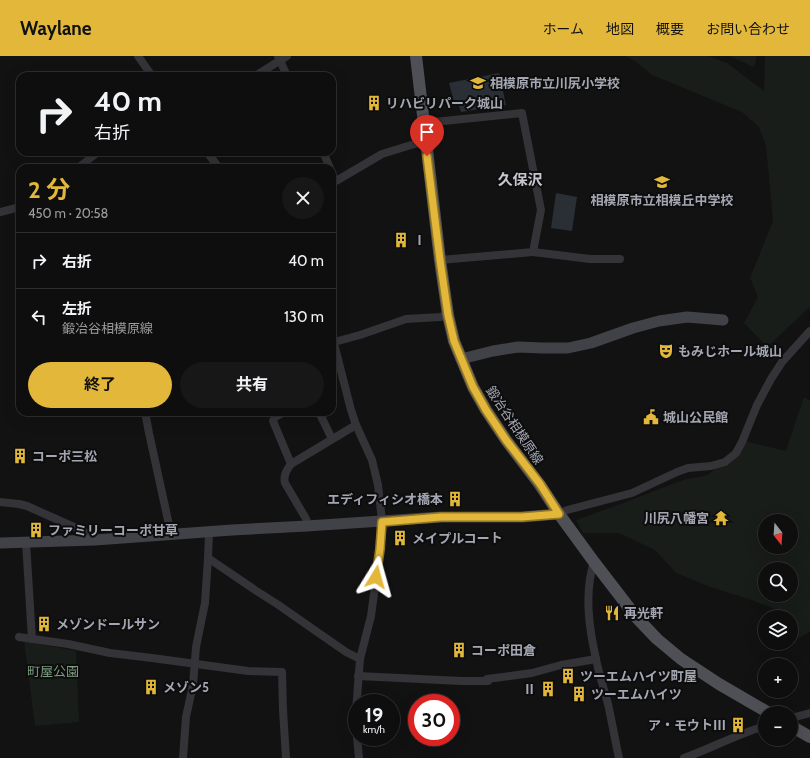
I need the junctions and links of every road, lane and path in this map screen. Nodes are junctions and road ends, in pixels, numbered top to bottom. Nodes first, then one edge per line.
1 (138, 56) edge
2 (416, 56) edge
3 (282, 57) edge
4 (149, 72) edge
5 (261, 72) edge
6 (286, 72) edge
7 (424, 123) junction
8 (426, 141) junction
9 (93, 156) edge
10 (83, 164) edge
11 (336, 181) edge
12 (16, 208) edge
13 (0, 212) edge
14 (533, 252) junction
15 (620, 259) dead end
16 (440, 260) junction
17 (448, 315) junction
18 (723, 320) dead end
19 (810, 331) edge
20 (336, 338) edge
21 (336, 351) edge
22 (462, 359) junction
23 (146, 416) edge
24 (277, 416) edge
25 (321, 416) edge
26 (356, 425) junction
27 (332, 439) junction
28 (291, 464) junction
29 (0, 502) edge
30 (559, 514) junction
31 (382, 522) junction
32 (307, 526) junction
33 (209, 532) junction
34 (171, 534) junction
35 (95, 540) junction
36 (26, 542) junction
37 (0, 543) edge
38 (208, 558) junction
39 (594, 562) junction
40 (19, 637) dead end
41 (32, 639) junction
42 (360, 659) junction
43 (596, 659) junction
44 (195, 664) junction
45 (358, 676) junction
46 (357, 694) edge
47 (758, 707) edge
48 (810, 713) edge
49 (798, 716) edge
50 (758, 728) edge
51 (798, 730) edge
52 (810, 737) edge
53 (358, 746) edge
54 (183, 758) edge
55 (286, 758) edge
56 (359, 758) edge
57 (619, 758) edge
58 (684, 758) edge

1 - 4 street
2 - 7 main road, 鍛冶谷相模原線
3 - 5 street
3 - 6 street
7 - 8 main road, 鍛冶谷相模原線
7 - 14 street
8 - 11 street
8 - 16 main road, 鍛冶谷相模原線
9 - 10 street
12 - 13 street
14 - 15 street
14 - 16 street
16 - 17 main road, 鍛冶谷相模原線
17 - 20 street
17 - 22 main road, 鍛冶谷相模原線
18 - 22 street
19 - 30 street
21 - 26 street
22 - 30 main road, 鍛冶谷相模原線
23 - 34 street
24 - 28 street
25 - 27 street
26 - 27 street
26 - 31 street
27 - 28 street
28 - 32 street
29 - 35 street
30 - 31 street
30 - 39 main road, 鍛冶谷相模原線
31 - 32 street
31 - 42 street
32 - 33 street
33 - 34 street
33 - 38 street
34 - 35 street
35 - 36 street
36 - 37 street
36 - 41 street
38 - 42 street
38 - 44 street
39 - 43 street
39 - 47 main road, 鍛冶谷相模原線
40 - 41 street
41 - 44 street
42 - 45 street
43 - 45 street
43 - 57 street
44 - 54 street
44 - 55 street
45 - 46 street
48 - 49 street
50 - 58 street
51 - 52 main road
53 - 56 street

